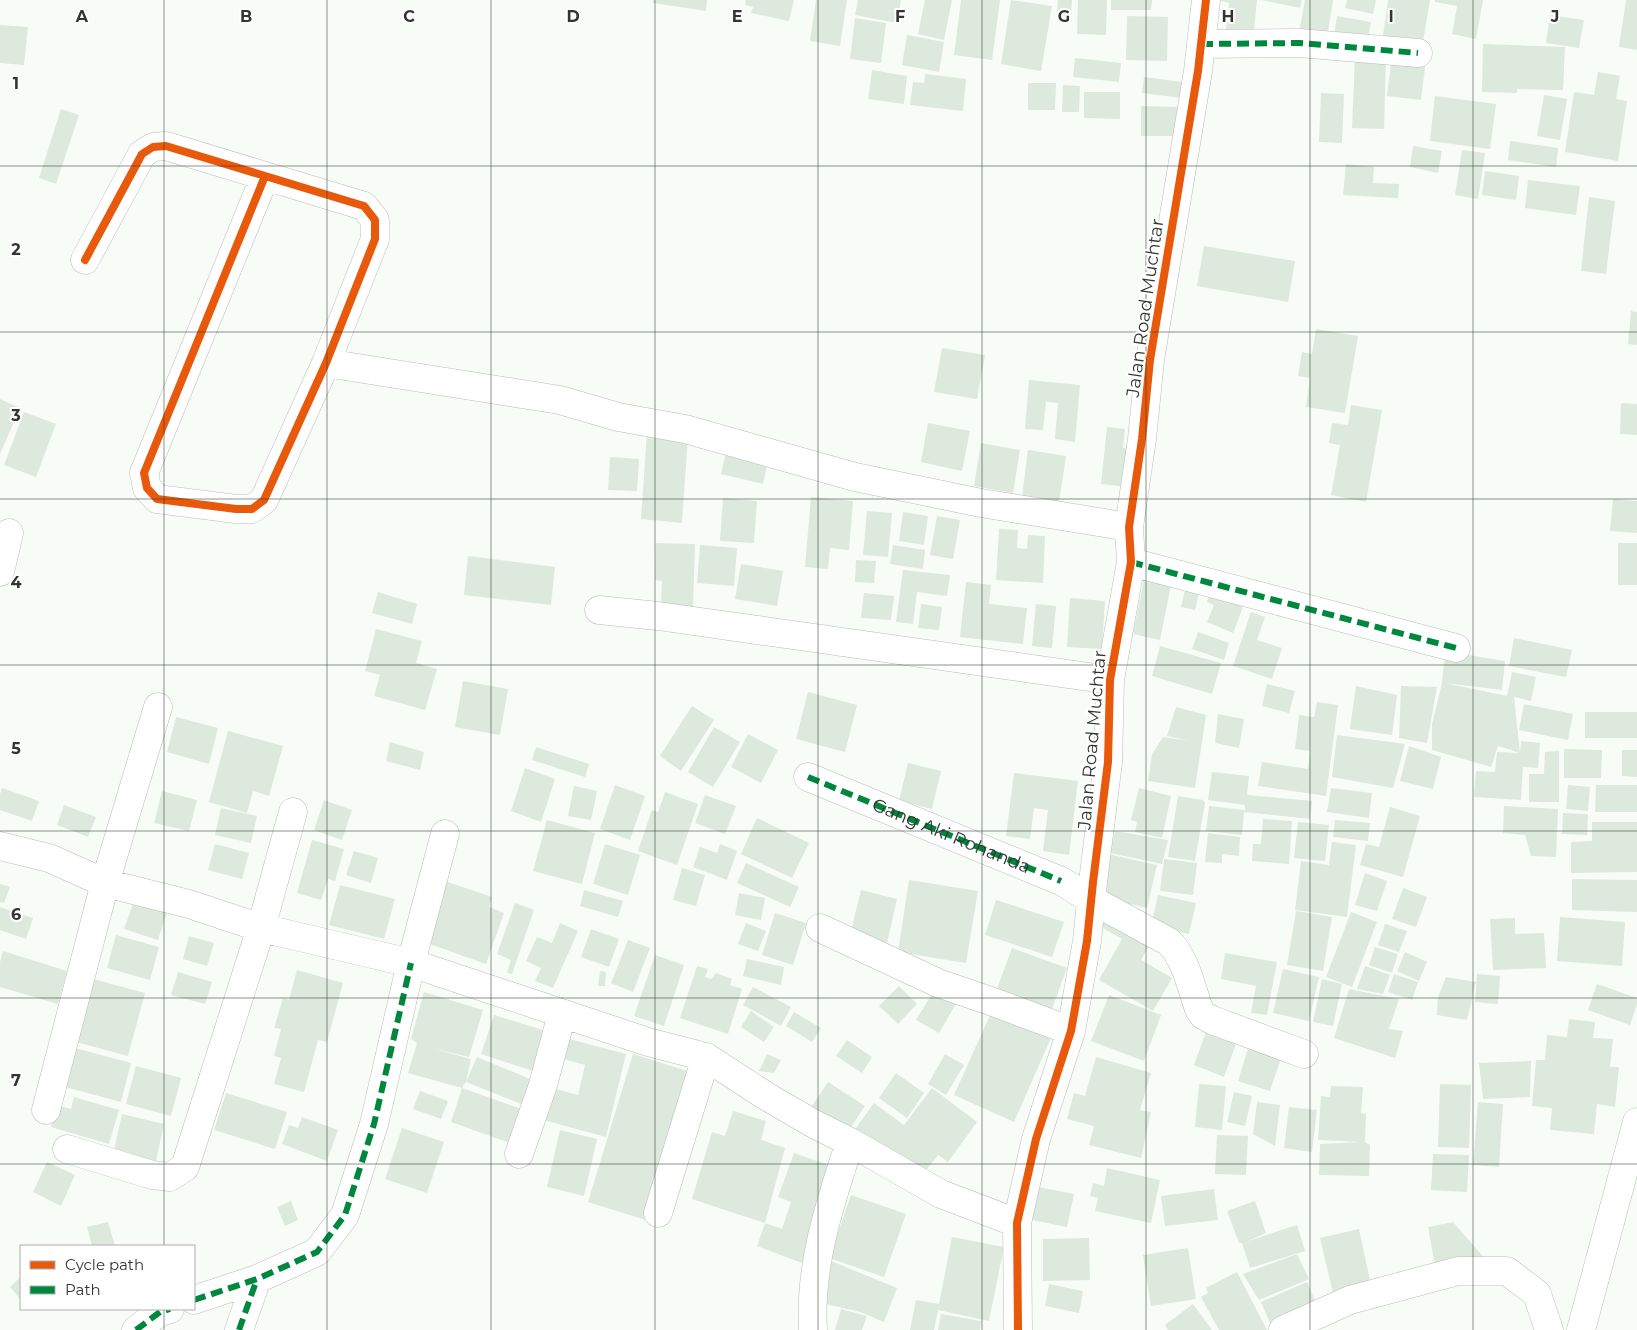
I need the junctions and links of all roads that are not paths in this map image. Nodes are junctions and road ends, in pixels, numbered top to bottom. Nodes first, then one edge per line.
1 (1206, 0) edge
2 (1200, 44) junction
3 (1418, 53) dead end
4 (265, 176) junction
5 (85, 260) dead end
6 (326, 363) junction
7 (1129, 527) junction
8 (9, 533) dead end
9 (1131, 562) junction
10 (0, 572) edge
11 (599, 610) dead end
12 (1456, 648) dead end
13 (1110, 680) junction
14 (158, 707) dead end
15 (808, 777) dead end
16 (293, 812) dead end
17 (446, 834) dead end
18 (0, 846) edge
19 (106, 883) junction
20 (1092, 900) junction
21 (261, 928) junction
22 (820, 928) dead end
23 (411, 963) junction
24 (562, 1014) junction
25 (1071, 1031) junction
26 (1304, 1054) dead end
27 (706, 1057) junction
28 (46, 1110) dead end
29 (1637, 1122) edge
30 (850, 1142) junction
31 (67, 1149) dead end
32 (519, 1154) dead end
33 (658, 1213) dead end
34 (1017, 1223) junction
35 (257, 1278) junction
36 (195, 1300) edge
37 (167, 1310) edge
38 (136, 1330) edge
39 (239, 1330) edge
40 (813, 1330) edge
41 (1018, 1330) edge
42 (1283, 1330) edge
43 (1549, 1330) edge
44 (1581, 1330) edge

1 - 2 street, Jalan Road Muchtar
2 - 3 street
2 - 7 street, Jalan Road Muchtar
4 - 5 street
4 - 6 street
4 - 6 street
6 - 7 street
7 - 9 street, Jalan Road Muchtar
8 - 10 street
9 - 12 street
9 - 13 street, Jalan Road Muchtar
11 - 13 street
13 - 20 street, Jalan Road Muchtar
14 - 19 street
15 - 20 street, Gang Aki Rohanda
16 - 21 street
17 - 23 street
18 - 19 street
19 - 21 street
19 - 28 street
20 - 25 street, Jalan Road Muchtar
20 - 26 street, Gang Aki Rohanda
21 - 23 street
21 - 31 street
22 - 25 street
23 - 24 street
23 - 35 street
24 - 27 street
24 - 32 street
25 - 34 street, Jalan Road Muchtar
27 - 30 street
27 - 33 street
29 - 44 street
30 - 34 street
30 - 40 street
34 - 41 street, Jalan Road Muchtar
35 - 36 street
35 - 39 street
37 - 38 street
42 - 43 street

